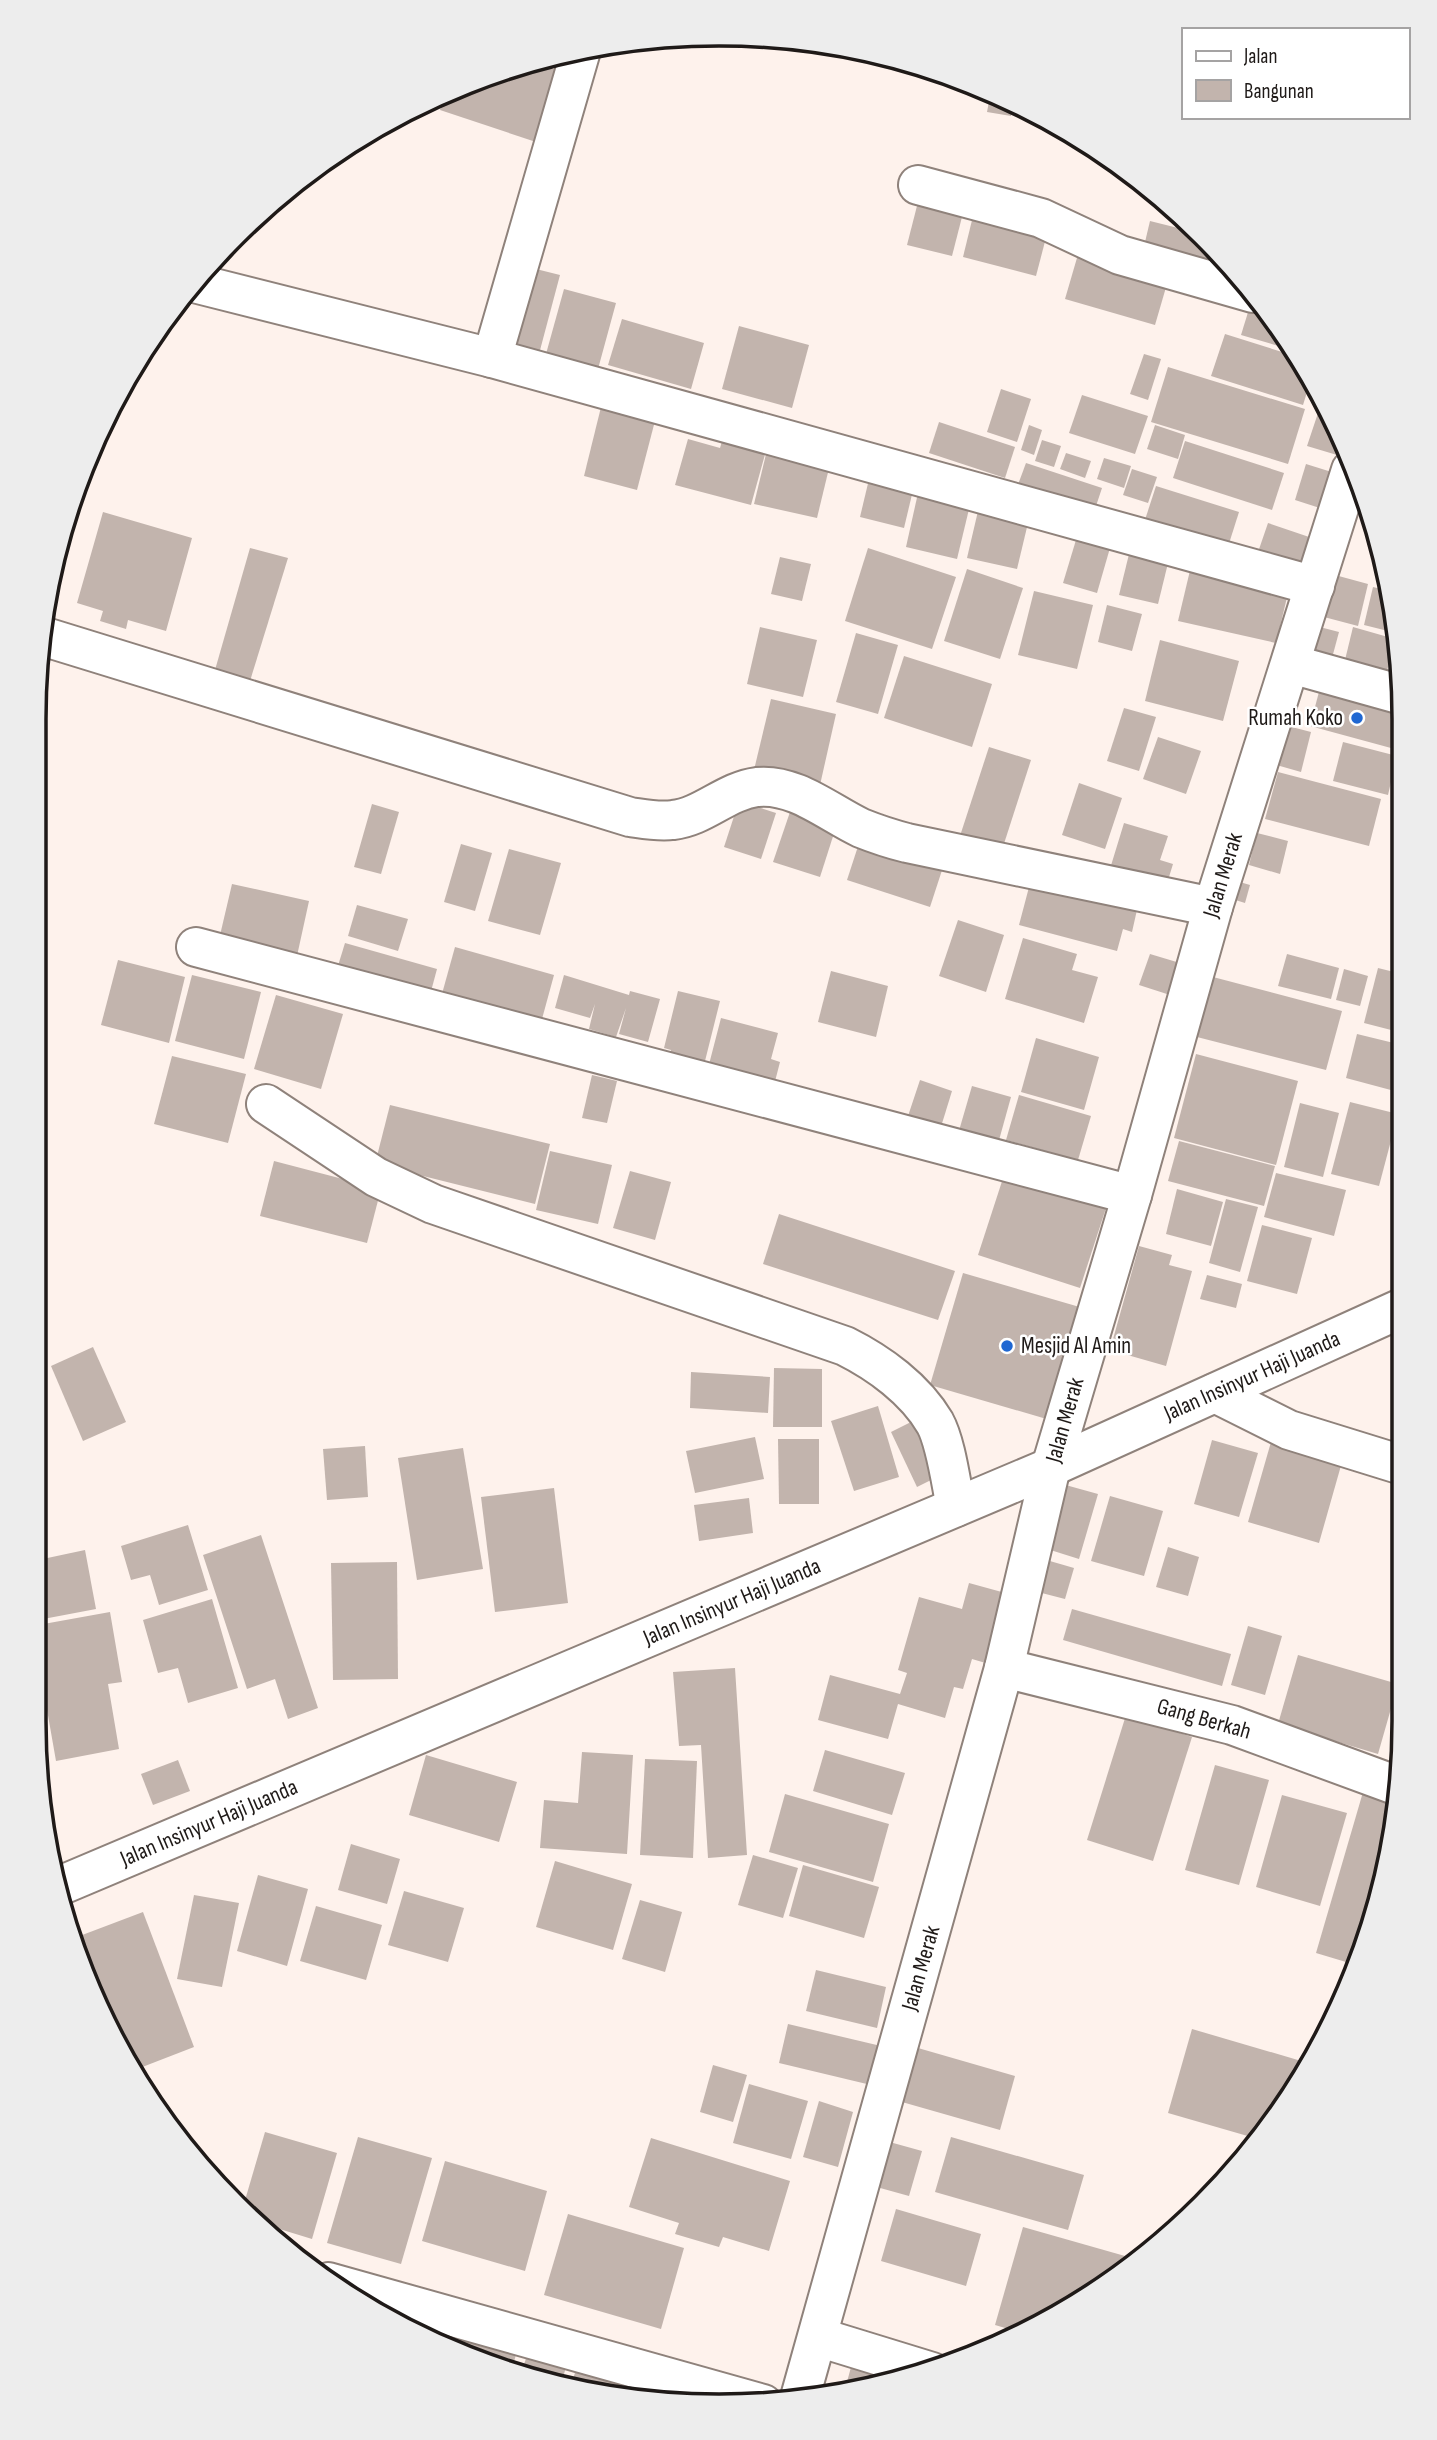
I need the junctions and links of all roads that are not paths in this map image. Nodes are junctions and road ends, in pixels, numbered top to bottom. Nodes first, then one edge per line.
1 (578, 60) edge
2 (918, 186) dead end
3 (204, 286) edge
4 (1235, 288) edge
5 (492, 358) junction
6 (1348, 481) edge
7 (1315, 586) junction
8 (50, 639) edge
9 (1291, 664) junction
10 (1391, 692) edge
11 (1213, 907) junction
12 (196, 947) dead end
13 (266, 1104) dead end
14 (1132, 1195) junction
15 (1392, 1313) edge
16 (1215, 1393) junction
17 (1392, 1462) edge
18 (1051, 1467) junction
19 (956, 1507) junction
20 (1004, 1668) junction
21 (1388, 1782) edge
22 (65, 1884) edge
23 (362, 2291) edge
24 (818, 2337) junction
25 (912, 2366) edge
26 (803, 2389) edge
27 (728, 2394) edge

1 - 5 street
2 - 4 street
3 - 5 street
5 - 7 street
6 - 7 street, Jalan Merak
7 - 9 street, Jalan Merak
8 - 11 street
9 - 10 street
9 - 11 street, Jalan Merak
11 - 14 street, Jalan Merak
12 - 14 street
13 - 19 street
14 - 18 street, Jalan Merak
15 - 16 street, Jalan Insinyur Haji Juanda
16 - 17 street
16 - 18 street, Jalan Insinyur Haji Juanda
18 - 19 street, Jalan Insinyur Haji Juanda
18 - 20 street, Jalan Merak
19 - 22 street, Jalan Insinyur Haji Juanda
20 - 21 street, Gang Berkah
20 - 24 street, Jalan Merak
23 - 27 street
24 - 25 street
24 - 26 street, Jalan Merak

